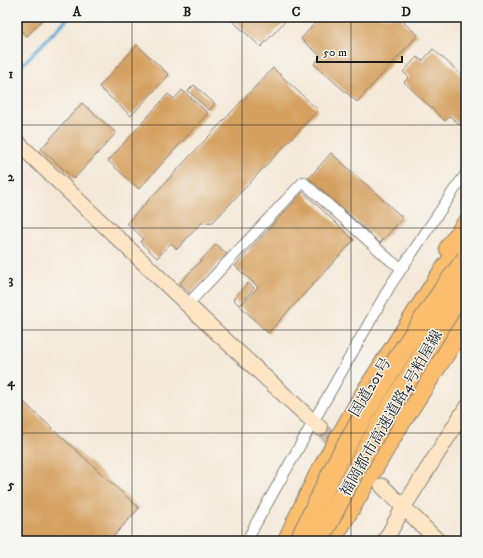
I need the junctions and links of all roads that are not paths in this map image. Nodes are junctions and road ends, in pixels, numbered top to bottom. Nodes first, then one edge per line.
1 (17, 142) edge
2 (466, 174) edge
3 (466, 224) edge
4 (466, 240) edge
5 (466, 259) edge
6 (402, 268) junction
7 (466, 287) edge
8 (466, 295) edge
9 (187, 304) junction
10 (466, 321) edge
11 (364, 395) junction
12 (466, 408) edge
13 (317, 425) junction
14 (382, 486) dead end
15 (403, 508) junction
16 (246, 541) edge
17 (287, 541) edge
18 (299, 541) edge
19 (319, 541) edge
20 (322, 541) edge
21 (331, 541) edge
22 (385, 541) edge
23 (438, 541) edge

1 - 9 street
2 - 6 street
3 - 11 highway
4 - 11 highway, 国道201号
5 - 18 highway, 福岡都市高速道路4号粕屋線, bridge
6 - 9 street
6 - 13 street
7 - 19 highway, 福岡都市高速道路4号粕屋線, bridge
8 - 20 highway
9 - 13 street
10 - 21 highway
11 - 17 highway, 国道201号
12 - 15 street
13 - 16 street
14 - 15 street
15 - 22 street
15 - 23 street

